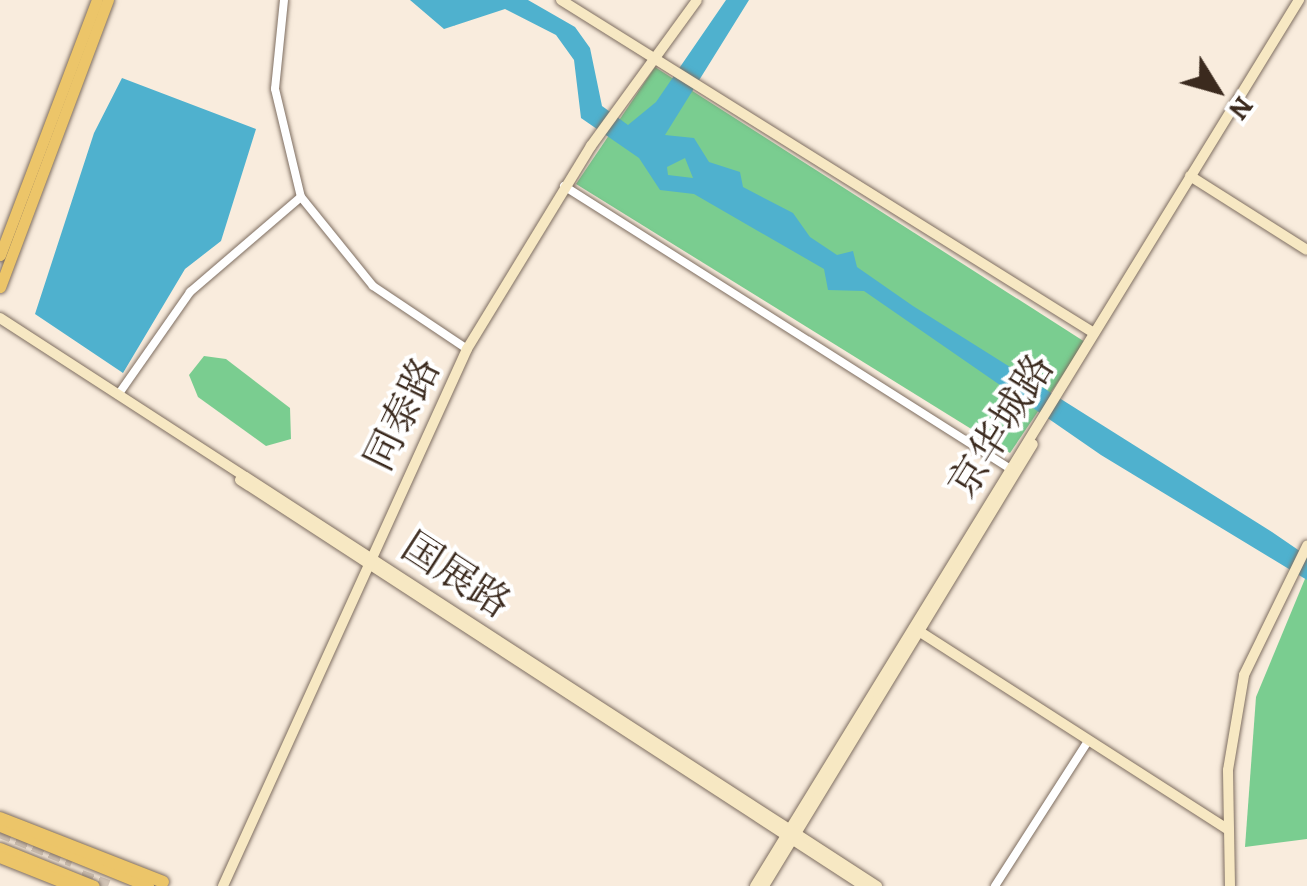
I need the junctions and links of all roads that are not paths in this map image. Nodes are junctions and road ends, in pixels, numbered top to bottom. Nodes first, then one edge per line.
1 (97, 0) edge
2 (108, 0) edge
3 (284, 0) edge
4 (562, 0) edge
5 (697, 0) edge
6 (1303, 0) edge
7 (656, 52) junction
8 (1193, 177) junction
9 (564, 186) junction
10 (301, 198) junction
11 (1307, 250) edge
12 (0, 256) edge
13 (0, 287) edge
14 (0, 318) edge
15 (0, 326) edge
16 (1094, 333) junction
17 (467, 349) junction
18 (1069, 379) junction
19 (118, 394) junction
20 (1041, 425) junction
21 (1009, 468) junction
22 (1307, 546) edge
23 (368, 558) junction
24 (915, 628) junction
25 (1088, 742) junction
26 (0, 818) edge
27 (0, 826) edge
28 (1229, 830) junction
29 (791, 833) junction
30 (0, 848) edge
31 (0, 857) edge
32 (163, 882) dead end
33 (73, 886) edge
34 (94, 886) edge
35 (148, 886) edge
36 (223, 886) edge
37 (755, 886) edge
38 (764, 886) edge
39 (864, 886) edge
40 (878, 886) edge
41 (995, 886) edge
42 (1230, 886) edge

1 - 12 main road
2 - 13 main road
3 - 10 street
4 - 7 street
5 - 7 street, 同泰路
6 - 8 street, 京华城路
7 - 9 street, 同泰路
7 - 16 street
8 - 11 street
8 - 16 street, 京华城路
8 - 18 street, 京华城路
9 - 17 street, 同泰路
9 - 21 street
10 - 17 street
10 - 19 street
14 - 19 street, 国展路
15 - 23 street, 国展路
16 - 18 street, 京华城路
17 - 23 street, 同泰路
18 - 20 street, 京华城路
19 - 23 street, 国展路
20 - 21 street, 京华城路
20 - 24 street, 京华城路
21 - 24 street, 京华城路
22 - 28 street
23 - 29 street, 国展路
23 - 36 street, 同泰路
24 - 25 street
24 - 29 street, 京华城路
25 - 28 street
25 - 41 street
26 - 32 highway
27 - 35 main road
28 - 42 street
29 - 37 street, 京华城路
29 - 38 street, 京华城路
29 - 39 street, 国展路
29 - 40 street, 国展路
30 - 34 main road
31 - 33 highway

